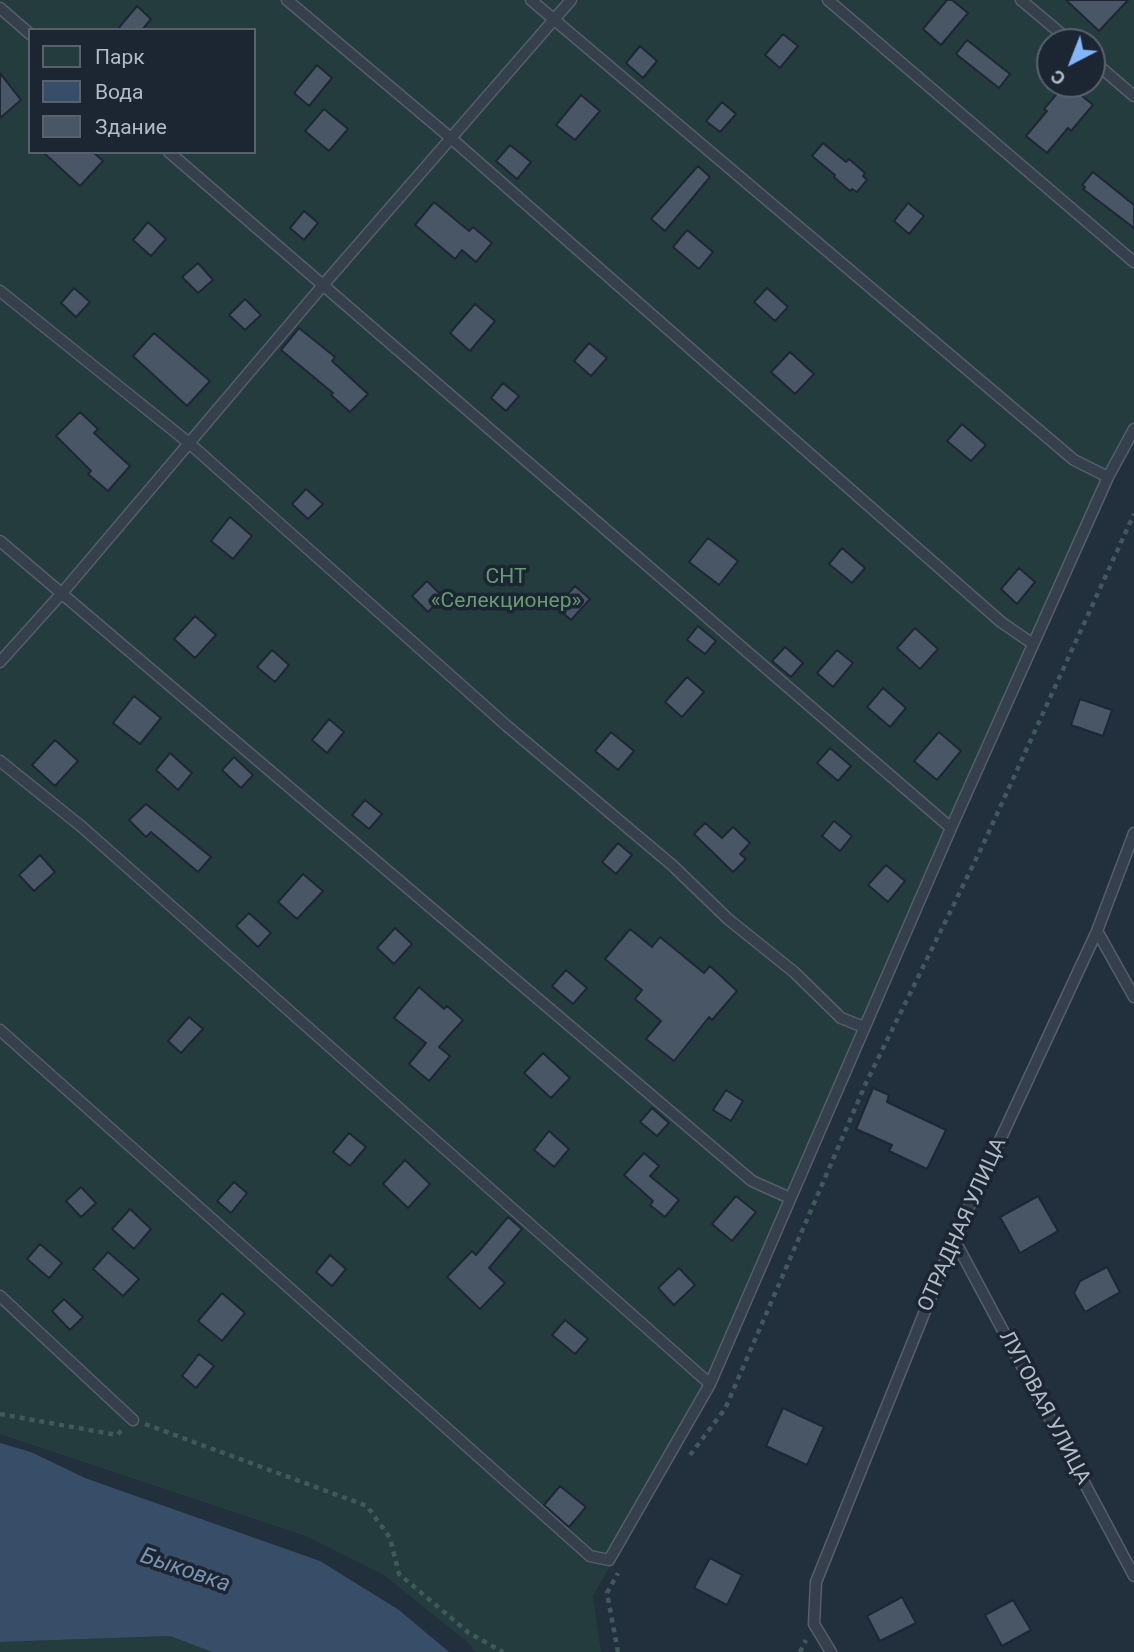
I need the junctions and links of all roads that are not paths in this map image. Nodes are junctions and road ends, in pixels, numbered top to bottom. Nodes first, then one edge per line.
1 (287, 0) edge
2 (531, 0) edge
3 (571, 0) edge
4 (828, 0) edge
5 (1021, 0) edge
6 (0, 8) edge
7 (555, 20) junction
8 (1054, 28) edge
9 (28, 32) edge
10 (1106, 72) edge
11 (1134, 96) edge
12 (452, 139) junction
13 (171, 154) edge
14 (1134, 262) edge
15 (324, 284) junction
16 (0, 291) edge
17 (1134, 429) edge
18 (189, 443) junction
19 (1108, 477) junction
20 (0, 541) edge
21 (62, 593) junction
22 (1033, 645) junction
23 (0, 662) edge
24 (0, 761) edge
25 (951, 828) junction
26 (1134, 833) edge
27 (1097, 931) junction
28 (1134, 997) edge
29 (864, 1027) junction
30 (0, 1030) edge
31 (790, 1198) junction
32 (954, 1239) junction
33 (0, 1296) edge
34 (710, 1384) junction
35 (133, 1420) road end
36 (1134, 1576) edge
37 (831, 1652) edge

1 - 12 lane
2 - 7 lane
3 - 7 lane
4 - 14 lane
5 - 8 lane
6 - 9 lane
7 - 12 lane
7 - 19 lane
10 - 11 lane
12 - 15 lane
12 - 22 lane
13 - 15 lane
15 - 18 lane
15 - 25 lane
16 - 18 lane
17 - 19 lane
18 - 21 lane
18 - 29 lane
19 - 22 lane
20 - 21 lane
21 - 23 lane
21 - 31 lane
22 - 25 lane
24 - 34 lane
25 - 29 lane
26 - 27 lane, ОТРАДНАЯ УЛИЦА
27 - 28 lane
27 - 32 lane, ОТРАДНАЯ УЛИЦА
29 - 31 lane
30 - 34 lane
31 - 34 lane
32 - 36 lane, ЛУГОВАЯ УЛИЦА
32 - 37 lane, ОТРАДНАЯ УЛИЦА
33 - 35 lane

